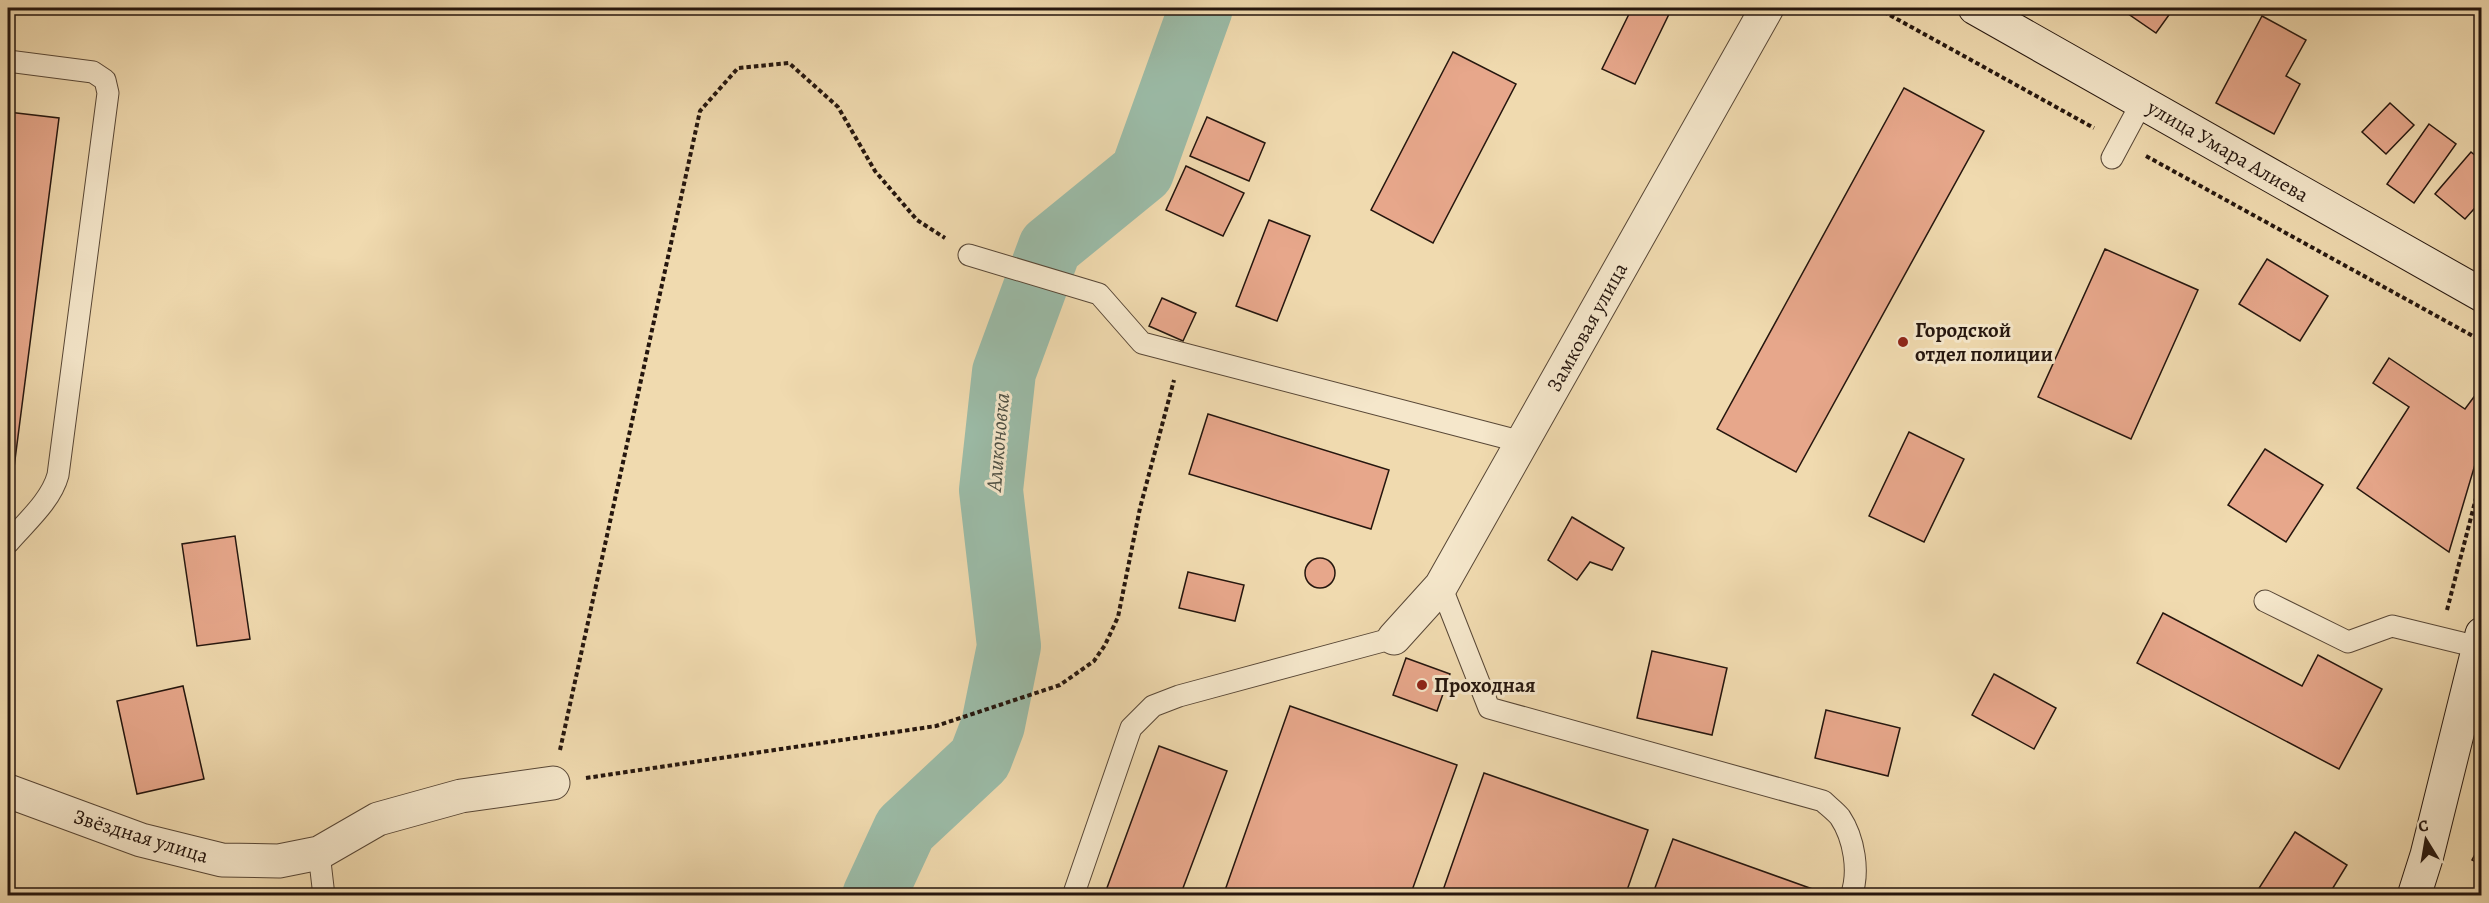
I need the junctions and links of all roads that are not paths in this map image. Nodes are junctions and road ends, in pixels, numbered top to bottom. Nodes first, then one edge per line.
1 (1767, 8) edge
2 (1974, 8) edge
3 (8, 62) edge
4 (2142, 102) junction
5 (2117, 151) road end
6 (969, 255) road end
7 (2481, 295) edge
8 (1522, 442) junction
9 (8, 543) edge
10 (1441, 586) junction
11 (2265, 601) dead end
12 (1394, 638) joint
13 (2480, 641) edge
14 (553, 783) road end
15 (8, 791) edge
16 (319, 853) junction
17 (324, 896) edge
18 (1073, 896) edge
19 (1851, 896) edge
20 (2414, 896) edge

1 - 8 street, Замковая улица
2 - 4 street, улица Умара Алиева
3 - 9 lane
4 - 5 lane
4 - 7 street, улица Умара Алиева
6 - 8 lane
8 - 10 street, Замковая улица
10 - 12 street, Замковая улица
10 - 19 lane
11 - 13 lane
12 - 18 lane
13 - 20 street
14 - 16 street, Звёздная улица
15 - 16 street, Звёздная улица
16 - 17 lane

